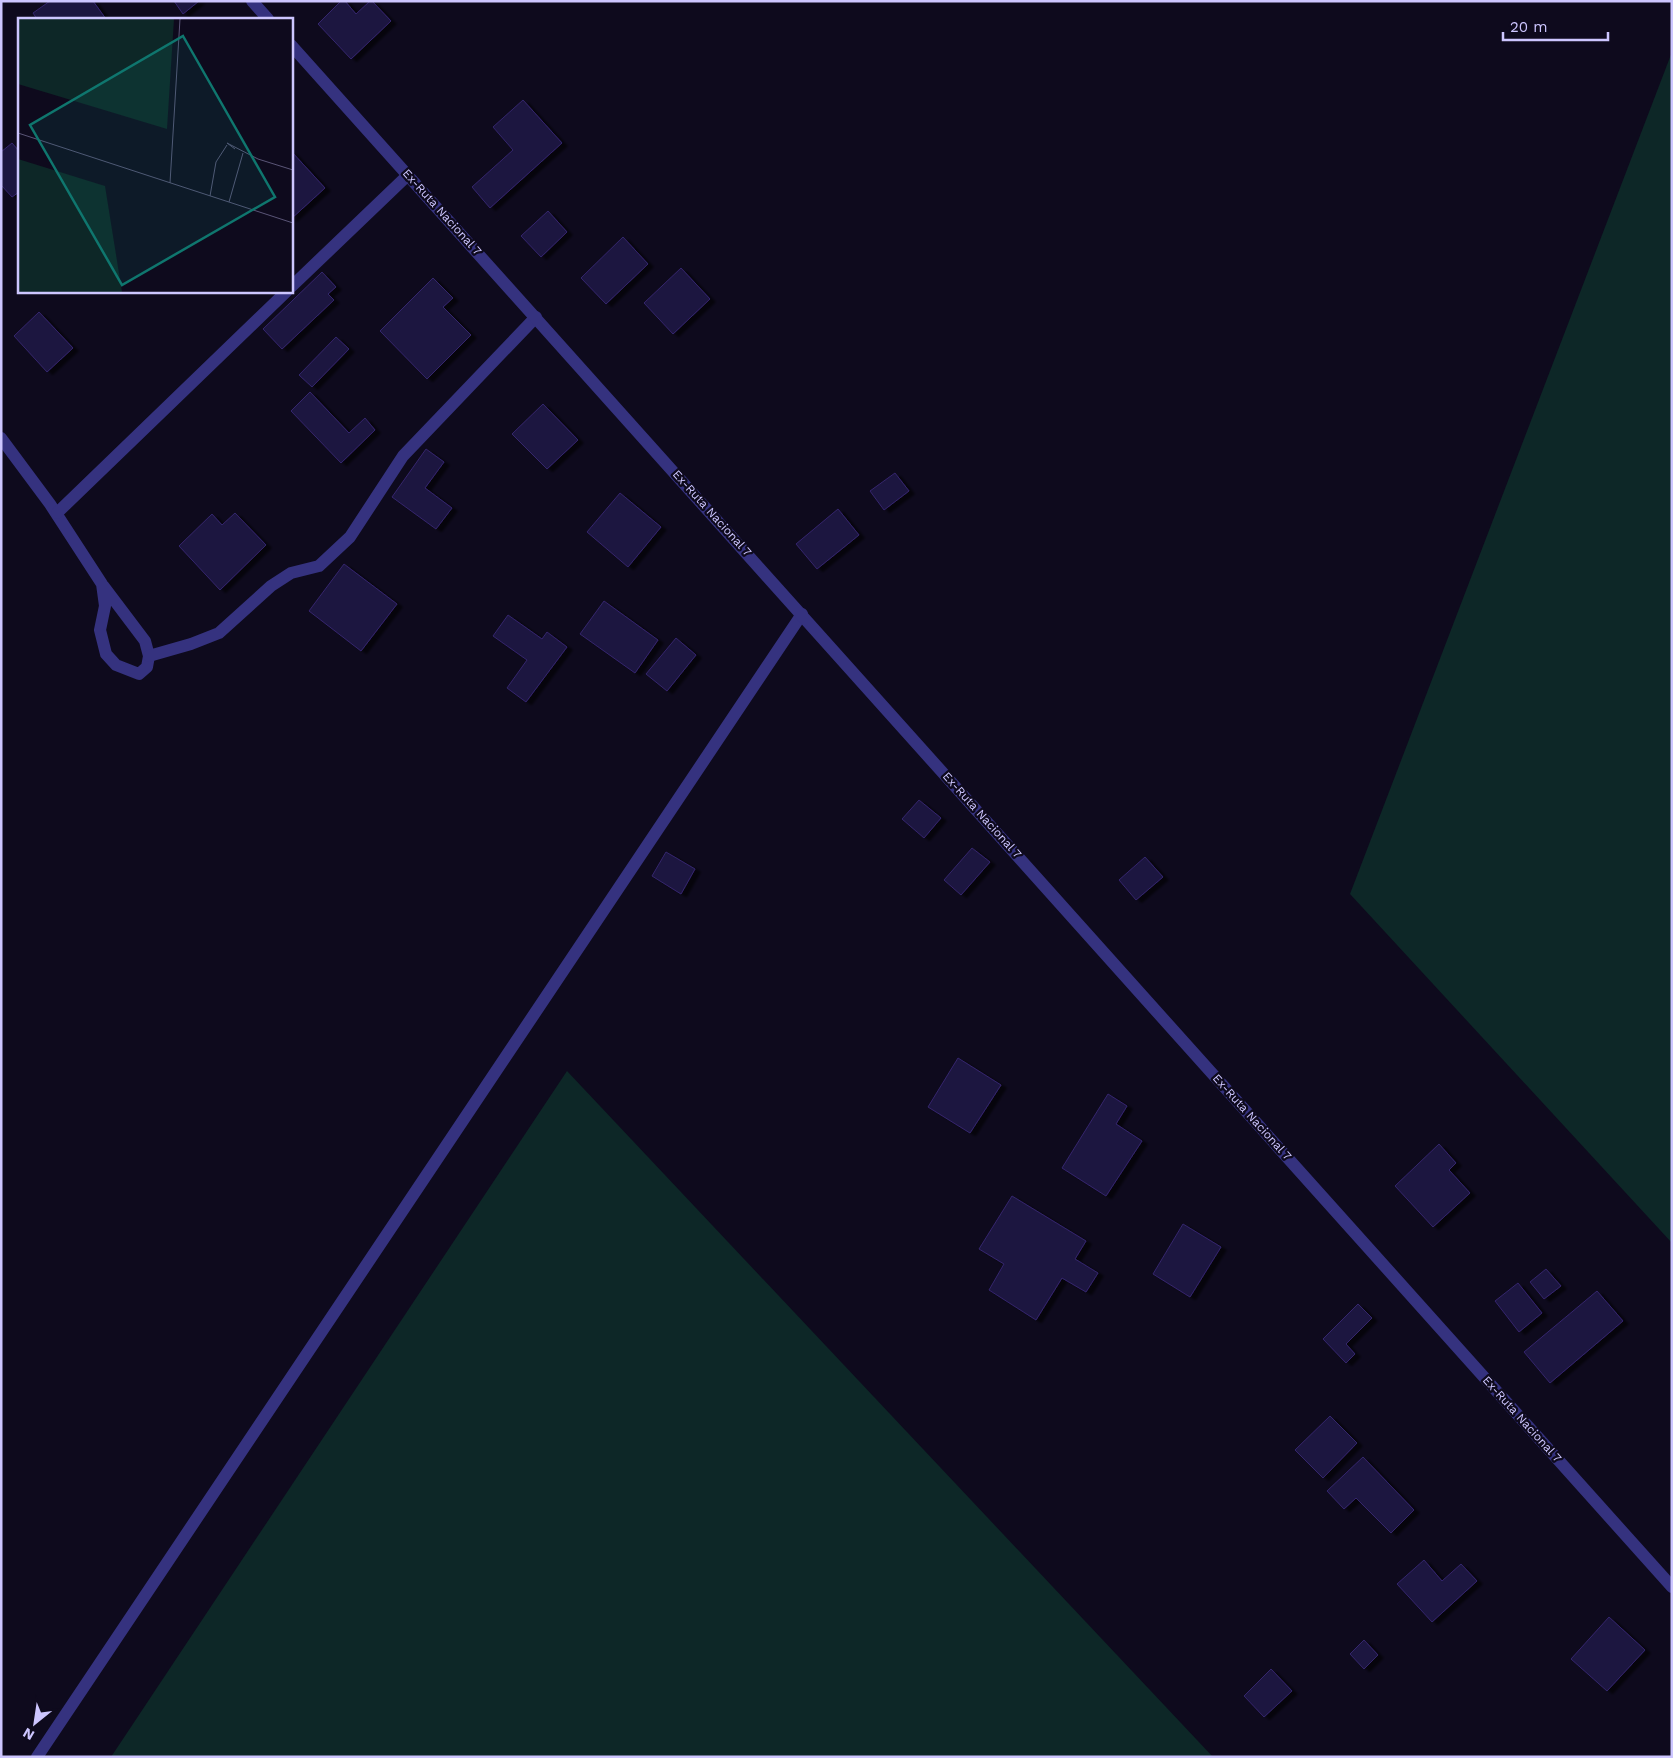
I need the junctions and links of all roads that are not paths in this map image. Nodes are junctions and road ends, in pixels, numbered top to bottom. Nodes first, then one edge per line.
1 (252, 1) edge
2 (267, 18) edge
3 (292, 46) edge
4 (408, 175) junction
5 (292, 287) edge
6 (286, 292) edge
7 (536, 317) junction
8 (1, 438) edge
9 (57, 513) junction
10 (102, 584) junction
11 (802, 614) junction
12 (150, 656) junction
13 (1672, 1587) edge
14 (37, 1757) edge

1 - 2 street
3 - 4 street, Ex-Ruta Nacional 7
4 - 5 street
4 - 7 street, Ex-Ruta Nacional 7
6 - 9 street
7 - 11 street, Ex-Ruta Nacional 7
7 - 12 street
8 - 9 street
9 - 10 street
10 - 12 street
10 - 12 street
11 - 13 street, Ex-Ruta Nacional 7
11 - 14 street

